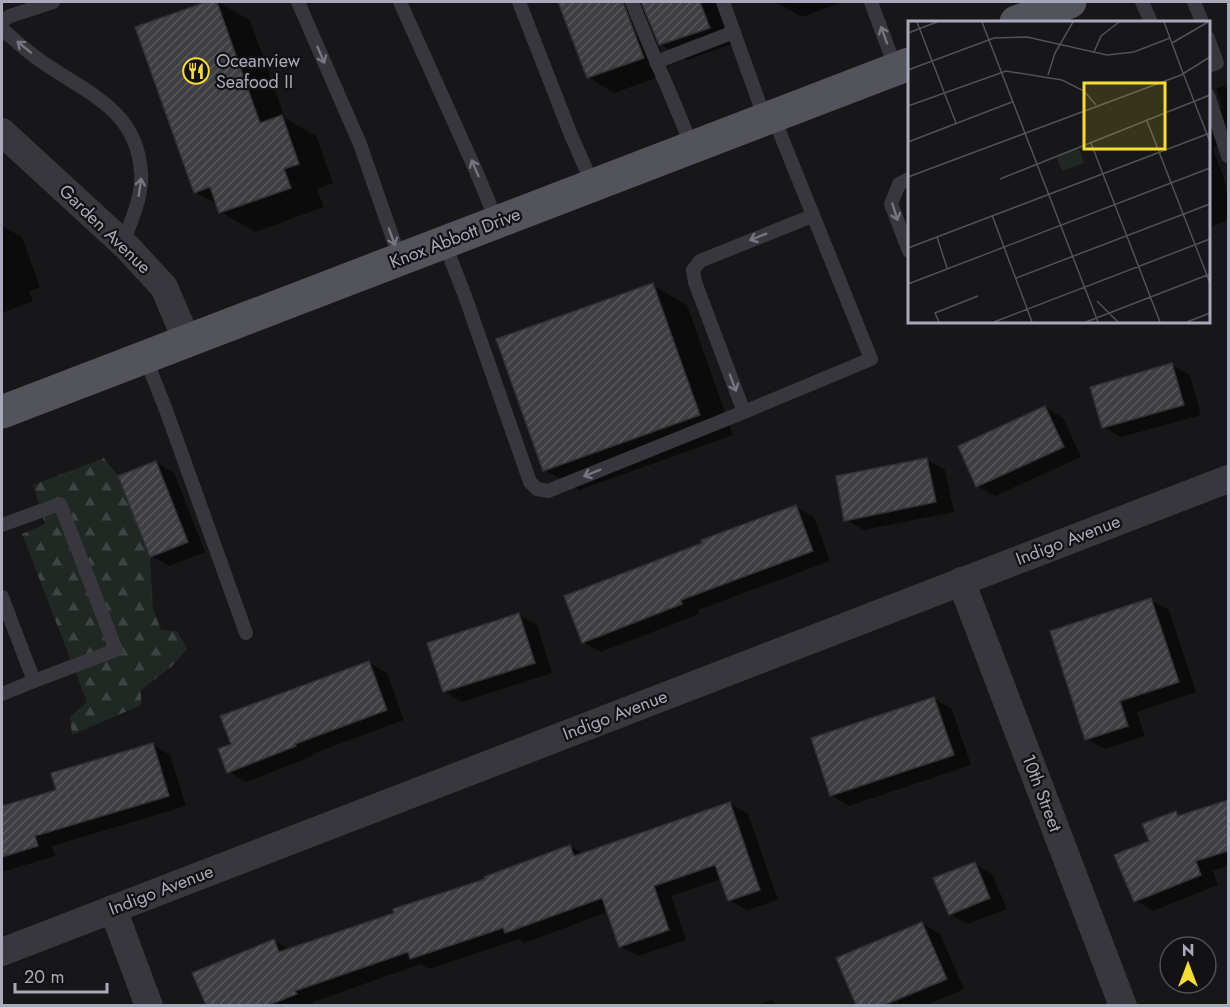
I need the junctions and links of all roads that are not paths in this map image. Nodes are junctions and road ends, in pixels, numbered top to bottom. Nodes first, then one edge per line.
1 (53, 2) edge
2 (298, 2) edge
3 (400, 2) edge
4 (519, 2) edge
5 (632, 2) edge
6 (723, 2) edge
7 (871, 2) edge
8 (1142, 2) edge
9 (1194, 2) edge
10 (2, 21) edge
11 (1150, 21) edge
12 (1202, 21) edge
13 (2, 29) edge
14 (734, 32) junction
15 (1209, 41) edge
16 (656, 62) junction
17 (902, 66) edge
18 (1209, 66) edge
19 (1209, 98) edge
20 (769, 118) junction
21 (2, 132) edge
22 (692, 147) junction
23 (1228, 156) edge
24 (908, 179) edge
25 (593, 185) junction
26 (813, 216) junction
27 (497, 222) junction
28 (444, 242) junction
29 (123, 243) junction
30 (908, 248) edge
31 (400, 259) junction
32 (187, 341) junction
33 (145, 357) junction
34 (2, 412) edge
35 (744, 412) junction
36 (1228, 478) edge
37 (2, 525) edge
38 (962, 581) junction
39 (2, 597) edge
40 (246, 633) dead end
41 (34, 681) junction
42 (2, 694) edge
43 (113, 909) junction
44 (2, 952) edge
45 (149, 1005) edge
46 (1124, 1005) edge

1 - 10 lane
2 -> 31 lane
27 -> 3 lane
4 - 25 lane
5 - 16 lane
6 - 14 lane
17 -> 7 lane
8 - 11 lane
9 - 12 lane
29 -> 13 lane
14 - 16 lane
14 - 20 lane
15 - 18 lane
16 - 22 lane
17 - 20 main road, Knox Abbott Drive
19 - 23 lane
20 - 22 main road, Knox Abbott Drive
20 - 26 lane
21 - 29 street, Garden Avenue
22 - 25 main road, Knox Abbott Drive
24 -> 30 lane
25 - 27 main road, Knox Abbott Drive
26 -> 35 lane
26 - 35 lane
27 - 28 main road, Knox Abbott Drive
28 - 31 main road, Knox Abbott Drive
35 -> 28 lane
29 - 32 street, Garden Avenue
31 - 32 main road, Knox Abbott Drive
32 - 33 main road, Knox Abbott Drive
33 - 34 main road, Knox Abbott Drive
33 - 40 lane
36 - 38 street, Indigo Avenue
37 - 41 lane
38 - 43 street, Indigo Avenue
38 - 46 street, 10th Street
39 - 41 lane
41 - 42 lane
43 - 44 street, Indigo Avenue
43 - 45 street

